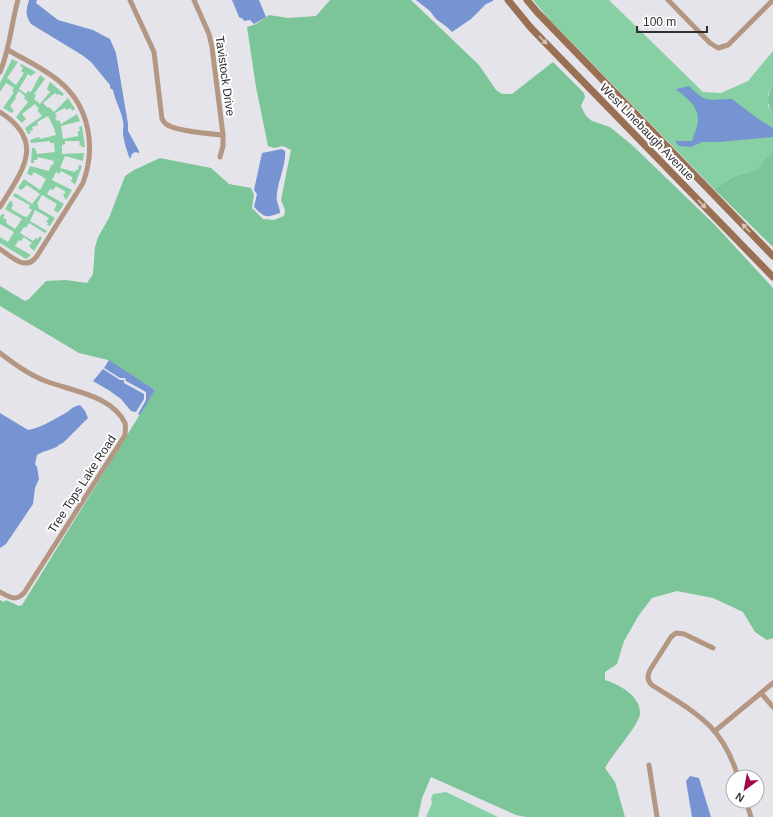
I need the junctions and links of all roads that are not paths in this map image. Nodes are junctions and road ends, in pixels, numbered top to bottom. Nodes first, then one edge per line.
1 (18, 0) edge
2 (130, 0) edge
3 (194, 0) edge
4 (508, 0) edge
5 (527, 0) edge
6 (668, 0) edge
7 (773, 0) edge
8 (537, 12) junction
9 (526, 21) junction
10 (8, 50) junction
11 (0, 72) edge
12 (0, 112) edge
13 (223, 135) junction
14 (220, 157) dead end
15 (0, 207) edge
16 (0, 249) edge
17 (773, 256) edge
18 (773, 277) edge
19 (0, 353) edge
20 (0, 592) edge
21 (713, 648) dead end
22 (773, 683) edge
23 (761, 692) junction
24 (773, 707) edge
25 (715, 731) junction
26 (649, 765) dead end
27 (735, 769) edge
28 (657, 817) edge

1 - 10 street
2 - 13 street, Tavistock Drive
3 - 13 street, Tavistock Drive
4 - 9 main road, West Linebaugh Avenue
5 - 8 main road, West Linebaugh Avenue
6 - 7 street
8 - 9 main road
17 -> 8 main road, West Linebaugh Avenue
9 -> 18 main road, West Linebaugh Avenue
10 - 11 street
10 - 16 street
12 - 15 street
13 - 14 street, Tavistock Drive
19 - 20 street, Tree Tops Lake Road
21 - 25 street
22 - 23 street
23 - 24 street
23 - 25 street
25 - 27 street
26 - 28 street

